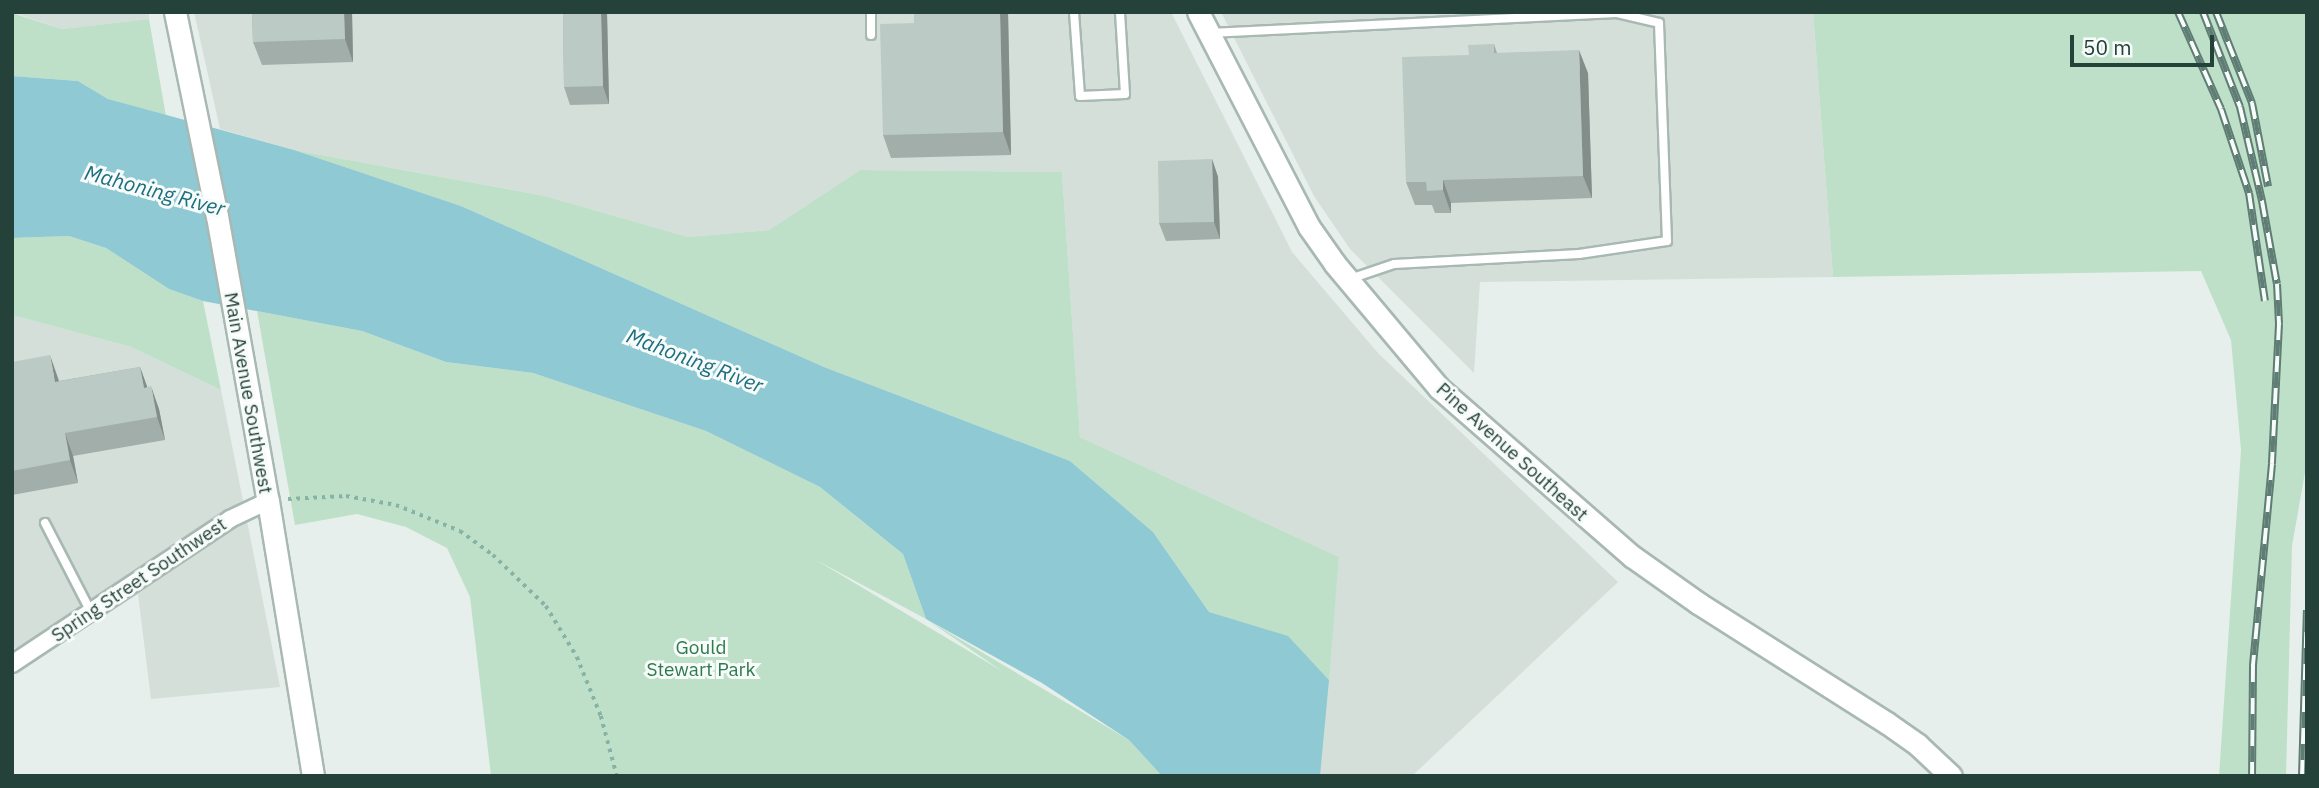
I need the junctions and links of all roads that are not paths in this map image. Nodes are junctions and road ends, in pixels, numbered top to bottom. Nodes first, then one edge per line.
1 (871, 12) edge
2 (1074, 12) edge
3 (1120, 12) edge
4 (1198, 12) edge
5 (175, 17) edge
6 (1207, 33) junction
7 (871, 35) dead end
8 (1348, 279) junction
9 (268, 501) junction
10 (45, 523) dead end
11 (91, 612) junction
12 (12, 664) edge
13 (313, 776) edge
14 (1951, 776) edge

1 - 7 lane
2 - 3 lane
4 - 6 street, Pine Avenue Southeast
5 - 9 street, Main Avenue Southwest
6 - 8 street, Pine Avenue Southeast
6 - 8 lane
8 - 14 street, Pine Avenue Southeast
9 - 11 street, Spring Street Southwest
9 - 13 street, Main Avenue Southwest
10 - 11 lane
11 - 12 street, Spring Street Southwest

